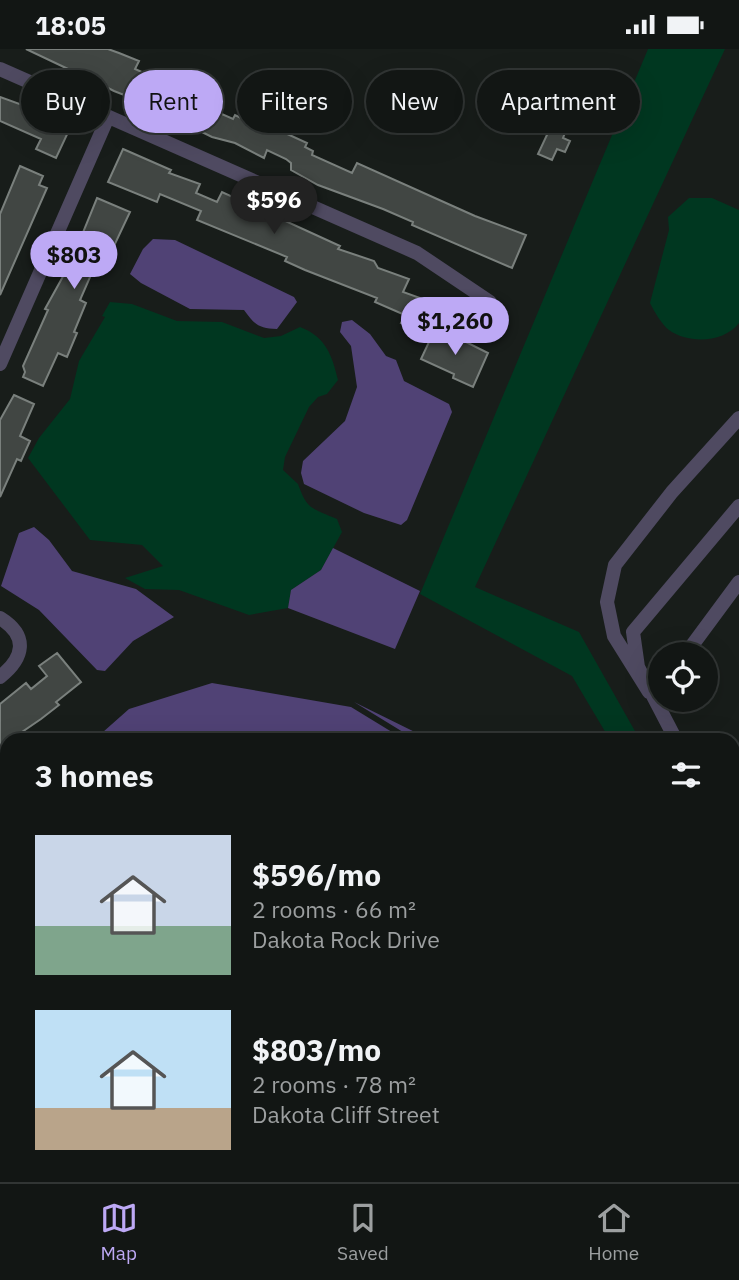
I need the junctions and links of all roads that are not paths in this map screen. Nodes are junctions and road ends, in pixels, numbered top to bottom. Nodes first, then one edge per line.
1 (0, 69) edge
2 (21, 78) edge
3 (110, 118) edge
4 (101, 133) edge
5 (490, 302) dead end
6 (0, 364) edge
7 (739, 418) edge
8 (739, 506) edge
9 (739, 582) edge
10 (0, 618) edge
11 (695, 642) edge
12 (0, 677) edge
13 (648, 690) edge
14 (648, 690) edge
15 (660, 712) edge
16 (663, 712) edge
17 (662, 715) junction
18 (672, 733) edge

1 - 2 street
3 - 5 street
4 - 6 street
7 - 13 street
8 - 14 street
9 - 11 street
10 - 12 street
15 - 17 street
16 - 17 street
17 - 18 street

